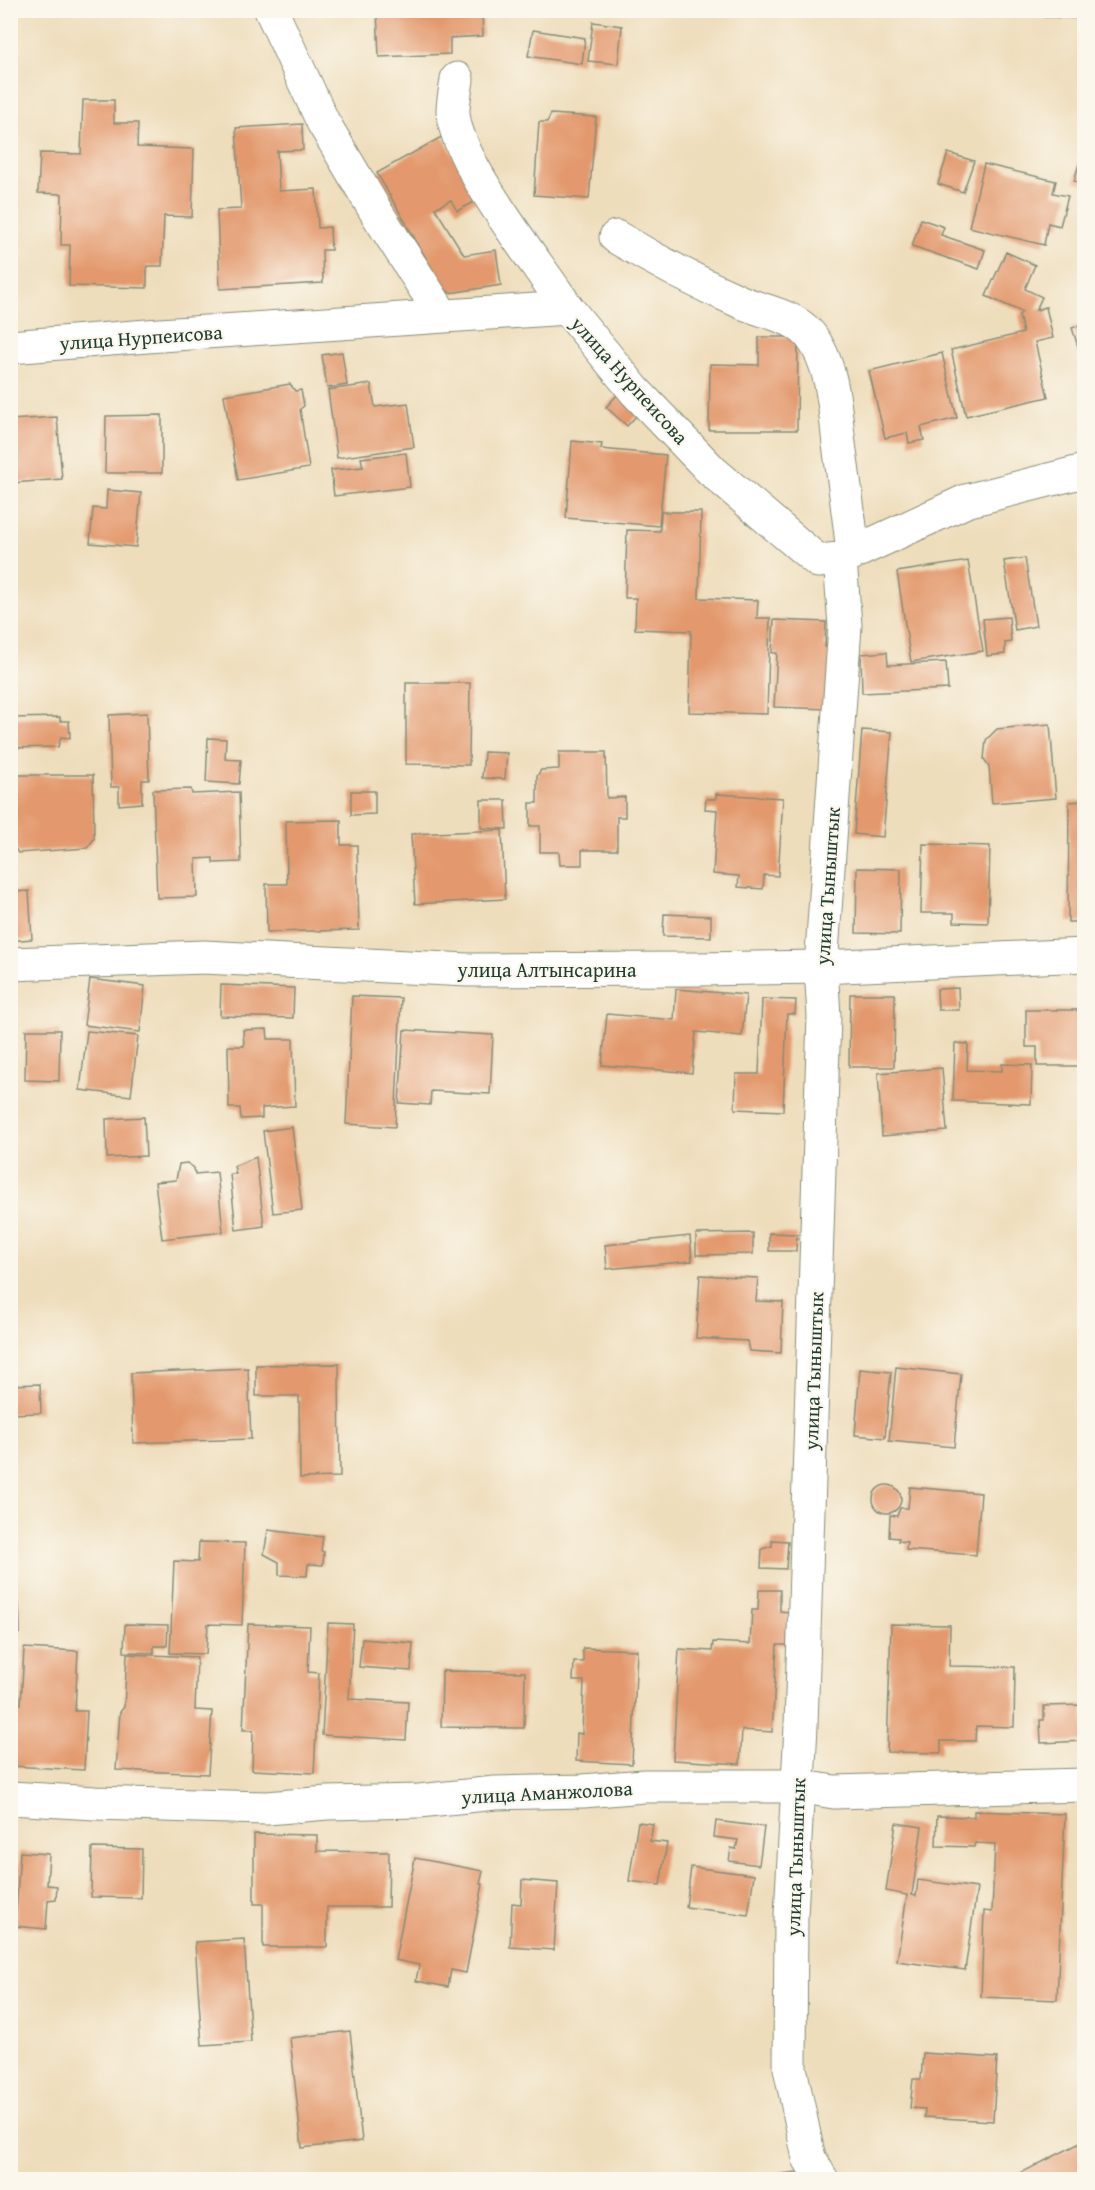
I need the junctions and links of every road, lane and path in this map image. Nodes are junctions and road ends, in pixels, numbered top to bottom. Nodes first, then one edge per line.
1 (271, 10) edge
2 (457, 79) dead end
3 (615, 237) dead end
4 (567, 308) junction
5 (442, 315) junction
6 (10, 347) edge
7 (1084, 471) edge
8 (846, 556) junction
9 (1084, 955) edge
10 (10, 964) edge
11 (821, 967) junction
12 (1084, 1785) edge
13 (797, 1786) junction
14 (10, 1798) edge
15 (822, 2180) edge

1 - 5 street
2 - 4 street
3 - 8 street, улица Тыныштык
4 - 5 street, улица Нурпеисова
4 - 8 street, улица Нурпеисова
5 - 6 street, улица Нурпеисова
7 - 8 street
8 - 11 street, улица Тыныштык
9 - 11 street, улица Алтынсарина
10 - 11 street, улица Алтынсарина
11 - 13 street, улица Тыныштык
12 - 13 street, улица Аманжолова
13 - 14 street, улица Аманжолова
13 - 15 street, улица Тыныштык

